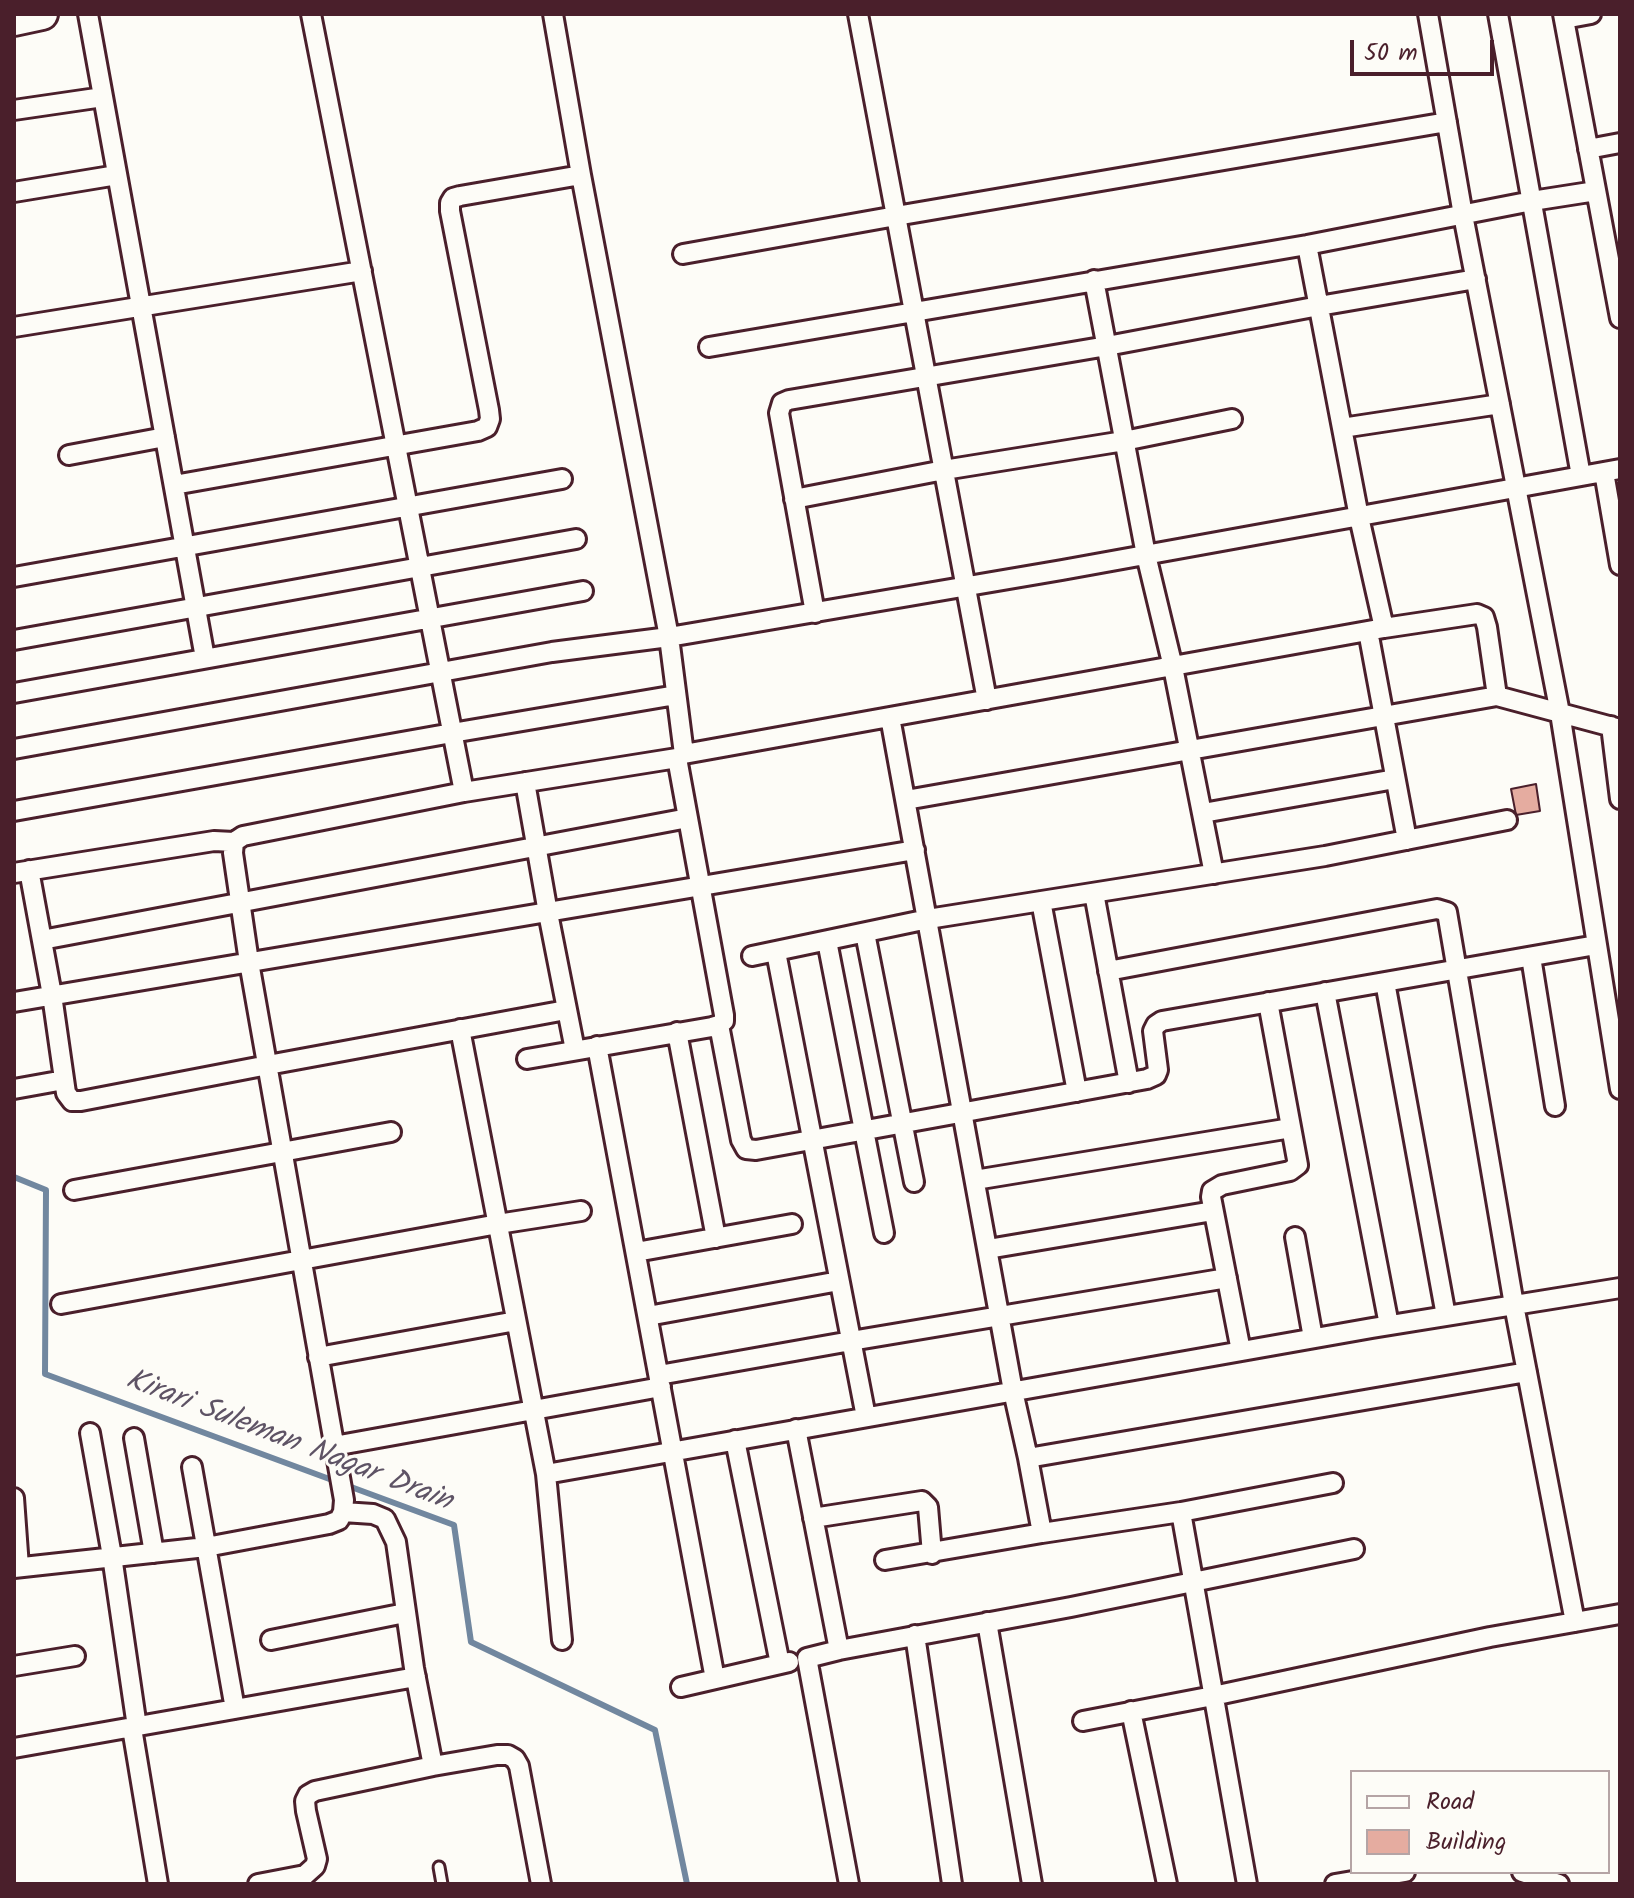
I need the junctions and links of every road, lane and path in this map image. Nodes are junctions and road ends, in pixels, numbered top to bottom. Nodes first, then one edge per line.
1 (42, 14) edge
2 (88, 14) edge
3 (311, 14) edge
4 (553, 14) edge
5 (858, 14) edge
6 (1428, 14) edge
7 (1498, 14) edge
8 (1591, 14) edge
9 (1564, 17) edge
10 (14, 20) edge
11 (103, 97) junction
12 (14, 110) edge
13 (1447, 122) junction
14 (1620, 143) edge
15 (1588, 149) junction
16 (117, 175) junction
17 (581, 175) junction
18 (1596, 191) junction
19 (14, 192) edge
20 (1532, 201) junction
21 (1463, 215) junction
22 (896, 216) junction
23 (1307, 245) junction
24 (683, 254) dead end
25 (362, 271) junction
26 (1476, 279) junction
27 (1094, 280) junction
28 (141, 306) junction
29 (1319, 306) junction
30 (914, 311) junction
31 (1620, 318) edge
32 (14, 327) edge
33 (1107, 346) junction
34 (709, 347) dead end
35 (926, 377) junction
36 (1500, 404) junction
37 (1232, 419) dead end
38 (1342, 428) junction
39 (165, 437) junction
40 (1124, 441) junction
41 (397, 445) junction
42 (69, 455) dead end
43 (944, 470) junction
44 (1612, 471) edge
45 (1581, 476) junction
46 (562, 479) dead end
47 (174, 485) junction
48 (1517, 488) junction
49 (794, 499) junction
50 (408, 507) junction
51 (1359, 517) junction
52 (576, 539) dead end
53 (186, 546) junction
54 (1146, 555) junction
55 (1620, 565) edge
56 (420, 568) junction
57 (14, 577) edge
58 (966, 587) junction
59 (583, 591) dead end
60 (196, 608) junction
61 (815, 613) junction
62 (430, 618) junction
63 (1376, 630) junction
64 (669, 637) junction
65 (14, 640) edge
66 (205, 658) junction
67 (1173, 667) junction
68 (441, 672) junction
69 (14, 693) edge
70 (676, 695) junction
71 (1497, 696) junction
72 (987, 700) junction
73 (1560, 713) junction
74 (1384, 716) junction
75 (890, 717) junction
76 (1615, 728) edge
77 (452, 733) junction
78 (14, 749) edge
79 (1190, 750) junction
80 (680, 756) junction
81 (1395, 779) junction
82 (525, 782) junction
83 (464, 792) junction
84 (1620, 799) edge
85 (906, 800) junction
86 (14, 811) edge
87 (1203, 813) junction
88 (688, 818) junction
89 (1507, 820) dead end
90 (1407, 840) junction
91 (234, 842) junction
92 (536, 846) junction
93 (915, 850) junction
94 (22, 872) edge
95 (1214, 874) junction
96 (701, 887) junction
97 (1094, 893) junction
98 (1041, 901) junction
99 (241, 903) junction
100 (548, 913) junction
101 (928, 919) junction
102 (865, 933) junction
103 (42, 940) junction
104 (827, 941) junction
105 (1596, 945) junction
106 (776, 952) junction
107 (752, 956) dead end
108 (1531, 957) junction
109 (249, 962) junction
110 (1458, 968) junction
111 (1108, 971) junction
112 (1385, 982) junction
113 (1325, 992) junction
114 (52, 995) junction
115 (14, 1002) edge
116 (1268, 1002) junction
117 (566, 1010) junction
118 (719, 1025) junction
119 (460, 1029) junction
120 (677, 1032) junction
121 (597, 1046) junction
122 (575, 1050) junction
123 (527, 1059) dead end
124 (268, 1065) junction
125 (64, 1080) junction
126 (1129, 1083) junction
127 (14, 1089) edge
128 (1620, 1089) edge
129 (1077, 1092) junction
130 (1555, 1106) dead end
131 (963, 1112) junction
132 (902, 1123) junction
133 (1291, 1128) junction
134 (864, 1130) junction
135 (391, 1132) dead end
136 (812, 1139) junction
137 (283, 1153) junction
138 (975, 1180) junction
139 (914, 1182) dead end
140 (74, 1190) dead end
141 (581, 1211) dead end
142 (1213, 1211) junction
143 (498, 1224) junction
144 (792, 1224) dead end
145 (884, 1233) dead end
146 (1295, 1237) dead end
147 (716, 1238) junction
148 (988, 1249) junction
149 (636, 1252) junction
150 (302, 1260) junction
151 (1227, 1278) junction
152 (839, 1281) junction
153 (1620, 1288) edge
154 (61, 1304) dead end
155 (1514, 1305) junction
156 (648, 1316) junction
157 (1446, 1316) junction
158 (1000, 1317) junction
159 (516, 1321) junction
160 (1389, 1325) junction
161 (1313, 1338) junction
162 (851, 1341) junction
163 (1241, 1351) junction
164 (318, 1357) junction
165 (1527, 1372) junction
166 (660, 1381) junction
167 (1013, 1391) junction
168 (533, 1409) junction
169 (866, 1417) junction
170 (796, 1429) junction
171 (90, 1433) dead end
172 (134, 1438) dead end
173 (735, 1440) junction
174 (673, 1451) junction
175 (335, 1453) junction
176 (1028, 1458) junction
177 (192, 1467) dead end
178 (546, 1474) junction
179 (1333, 1483) dead end
180 (14, 1498) edge
181 (343, 1506) junction
182 (1181, 1512) junction
183 (813, 1518) junction
184 (1042, 1533) junction
185 (206, 1547) junction
186 (1354, 1549) dead end
187 (154, 1553) junction
188 (932, 1554) junction
189 (112, 1556) junction
190 (885, 1560) dead end
191 (17, 1567) edge
192 (1193, 1582) junction
193 (405, 1613) junction
194 (1620, 1614) edge
195 (987, 1622) junction
196 (1575, 1622) junction
197 (915, 1635) junction
198 (271, 1640) dead end
199 (562, 1640) dead end
200 (839, 1650) junction
201 (75, 1656) dead end
202 (807, 1658) junction
203 (780, 1664) junction
204 (14, 1666) edge
205 (416, 1677) junction
206 (715, 1679) junction
207 (681, 1687) dead end
208 (1213, 1696) junction
209 (235, 1709) junction
210 (1131, 1711) junction
211 (1083, 1721) dead end
212 (134, 1727) junction
213 (14, 1748) edge
214 (433, 1766) junction
215 (439, 1867) dead end
216 (1393, 1874) edge
217 (1528, 1874) edge
218 (158, 1884) edge
219 (258, 1884) edge
220 (442, 1884) edge
221 (541, 1884) edge
222 (849, 1884) edge
223 (952, 1884) edge
224 (1032, 1884) edge
225 (1167, 1884) edge
226 (1247, 1884) edge
227 (1335, 1884) edge
228 (1559, 1884) edge

1 - 10 highway
2 - 11 street
3 - 25 street
4 - 17 street
5 - 22 street
6 - 13 street
7 - 20 street
8 - 9 street
9 - 15 street
11 - 12 street
11 - 16 street
13 - 21 street
13 - 22 street
14 - 15 street
15 - 18 street
16 - 19 street
16 - 28 street
17 - 41 street
17 - 64 street
18 - 20 street
18 - 31 street
20 - 21 street
20 - 45 street
21 - 23 street
21 - 26 street
22 - 24 street
22 - 30 street
23 - 27 street
23 - 29 street
25 - 28 street
25 - 41 street
26 - 29 street
26 - 36 street
27 - 30 street
27 - 33 street
28 - 32 street
28 - 39 street
29 - 33 street
29 - 38 street
30 - 34 street
30 - 35 street
33 - 35 street
33 - 40 street
35 - 43 street
35 - 49 street
36 - 38 street
36 - 48 street
37 - 40 street
38 - 51 street
39 - 42 street
39 - 47 street
40 - 43 street
40 - 54 street
41 - 47 street
41 - 50 street
43 - 49 street
43 - 58 street
44 - 45 street
44 - 55 street
45 - 48 street
46 - 50 street
47 - 53 street
48 - 51 street
48 - 73 street
49 - 61 street
50 - 53 street
50 - 56 street
51 - 54 street
51 - 63 street
52 - 56 street
53 - 57 street
53 - 60 street
54 - 58 street
54 - 67 street
56 - 60 street
56 - 62 street
58 - 61 street
58 - 72 street
59 - 62 street
60 - 65 street
60 - 66 street
61 - 64 street
62 - 66 street
62 - 68 street
63 - 67 street
63 - 71 street
63 - 74 street
64 - 68 street
64 - 70 street
66 - 69 street
67 - 72 street
67 - 79 street
68 - 77 street
68 - 78 street
70 - 77 street
70 - 80 street
71 - 73 street
71 - 74 street
72 - 75 street
73 - 76 street
73 - 105 street
74 - 79 street
74 - 81 street
75 - 80 street
75 - 85 street
76 - 84 street
77 - 83 street
77 - 86 street
79 - 85 street
79 - 87 street
80 - 82 street
80 - 88 street
81 - 87 street
81 - 90 street
82 - 83 street
82 - 92 street
83 - 91 street
85 - 93 street
87 - 95 street
88 - 92 street
88 - 96 street
89 - 90 street
90 - 95 street
91 - 94 street
91 - 99 street
92 - 99 street
92 - 100 street
93 - 96 street
93 - 101 street
94 - 103 street
95 - 97 street
96 - 100 street
96 - 118 street
97 - 98 street
97 - 111 street
98 - 101 street
98 - 129 street
99 - 103 street
99 - 109 street
100 - 109 street
100 - 117 street
101 - 102 street
101 - 131 street
102 - 104 street
102 - 132 street
103 - 114 street
104 - 106 street
104 - 134 street
105 - 108 street
105 - 128 street
106 - 107 street
106 - 136 street
108 - 110 street
108 - 130 street
109 - 114 street
109 - 124 street
110 - 111 street
110 - 112 street
110 - 155 street
111 - 126 street
112 - 113 street
112 - 157 street
113 - 116 street
113 - 160 street
114 - 115 street
114 - 125 street
116 - 126 street
116 - 133 street
117 - 119 street
117 - 122 street
118 - 120 street
118 - 136 street
119 - 124 street
119 - 143 street
120 - 121 street
120 - 147 street
121 - 122 street
121 - 149 street
122 - 123 street
124 - 125 street
124 - 137 street
125 - 127 street
126 - 129 street
129 - 131 street
131 - 132 street
131 - 138 street
132 - 134 street
132 - 139 street
133 - 138 street
133 - 142 street
134 - 136 street
134 - 145 street
135 - 137 street
136 - 152 street
137 - 140 street
137 - 150 street
138 - 148 street
141 - 143 street
142 - 148 street
142 - 151 street
143 - 150 street
143 - 159 street
144 - 147 street
146 - 161 street
147 - 149 street
148 - 158 street
149 - 156 street
150 - 154 street
150 - 164 street
151 - 158 street
151 - 163 street
152 - 156 street
152 - 162 street
153 - 155 street
155 - 157 street
155 - 165 street
156 - 166 street
157 - 160 street
158 - 162 street
158 - 167 street
159 - 164 street
159 - 168 street
160 - 161 street
161 - 163 street
162 - 166 street
162 - 169 street
163 - 167 street
164 - 175 street
165 - 176 street
165 - 196 street
166 - 168 street
166 - 174 street
167 - 169 street
167 - 176 street
168 - 175 street
168 - 178 street
169 - 170 street
170 - 173 street
170 - 183 street
171 - 189 street
172 - 187 street
173 - 174 street
173 - 203 street
174 - 178 street
174 - 206 street
175 - 181 street
176 - 184 street
177 - 185 street
178 - 199 street
179 - 182 street
180 - 191 street
181 - 185 street
181 - 193 street
182 - 184 street
182 - 192 street
183 - 188 street
183 - 200 street
184 - 188 street
185 - 187 street
185 - 209 street
186 - 192 street
187 - 189 street
188 - 190 street
189 - 191 street
189 - 212 street
192 - 195 street
192 - 208 street
193 - 198 street
193 - 205 street
194 - 196 street
195 - 197 street
195 - 224 street
196 - 208 street
197 - 200 street
197 - 223 street
200 - 202 street
201 - 204 street
202 - 203 street
202 - 222 street
203 - 206 street
205 - 209 street
205 - 214 street
206 - 207 street
208 - 210 street
208 - 226 street
209 - 212 street
210 - 211 street
210 - 225 street
212 - 213 street
212 - 218 street
214 - 219 street
214 - 221 street
215 - 220 lane
216 - 227 street
217 - 228 street

